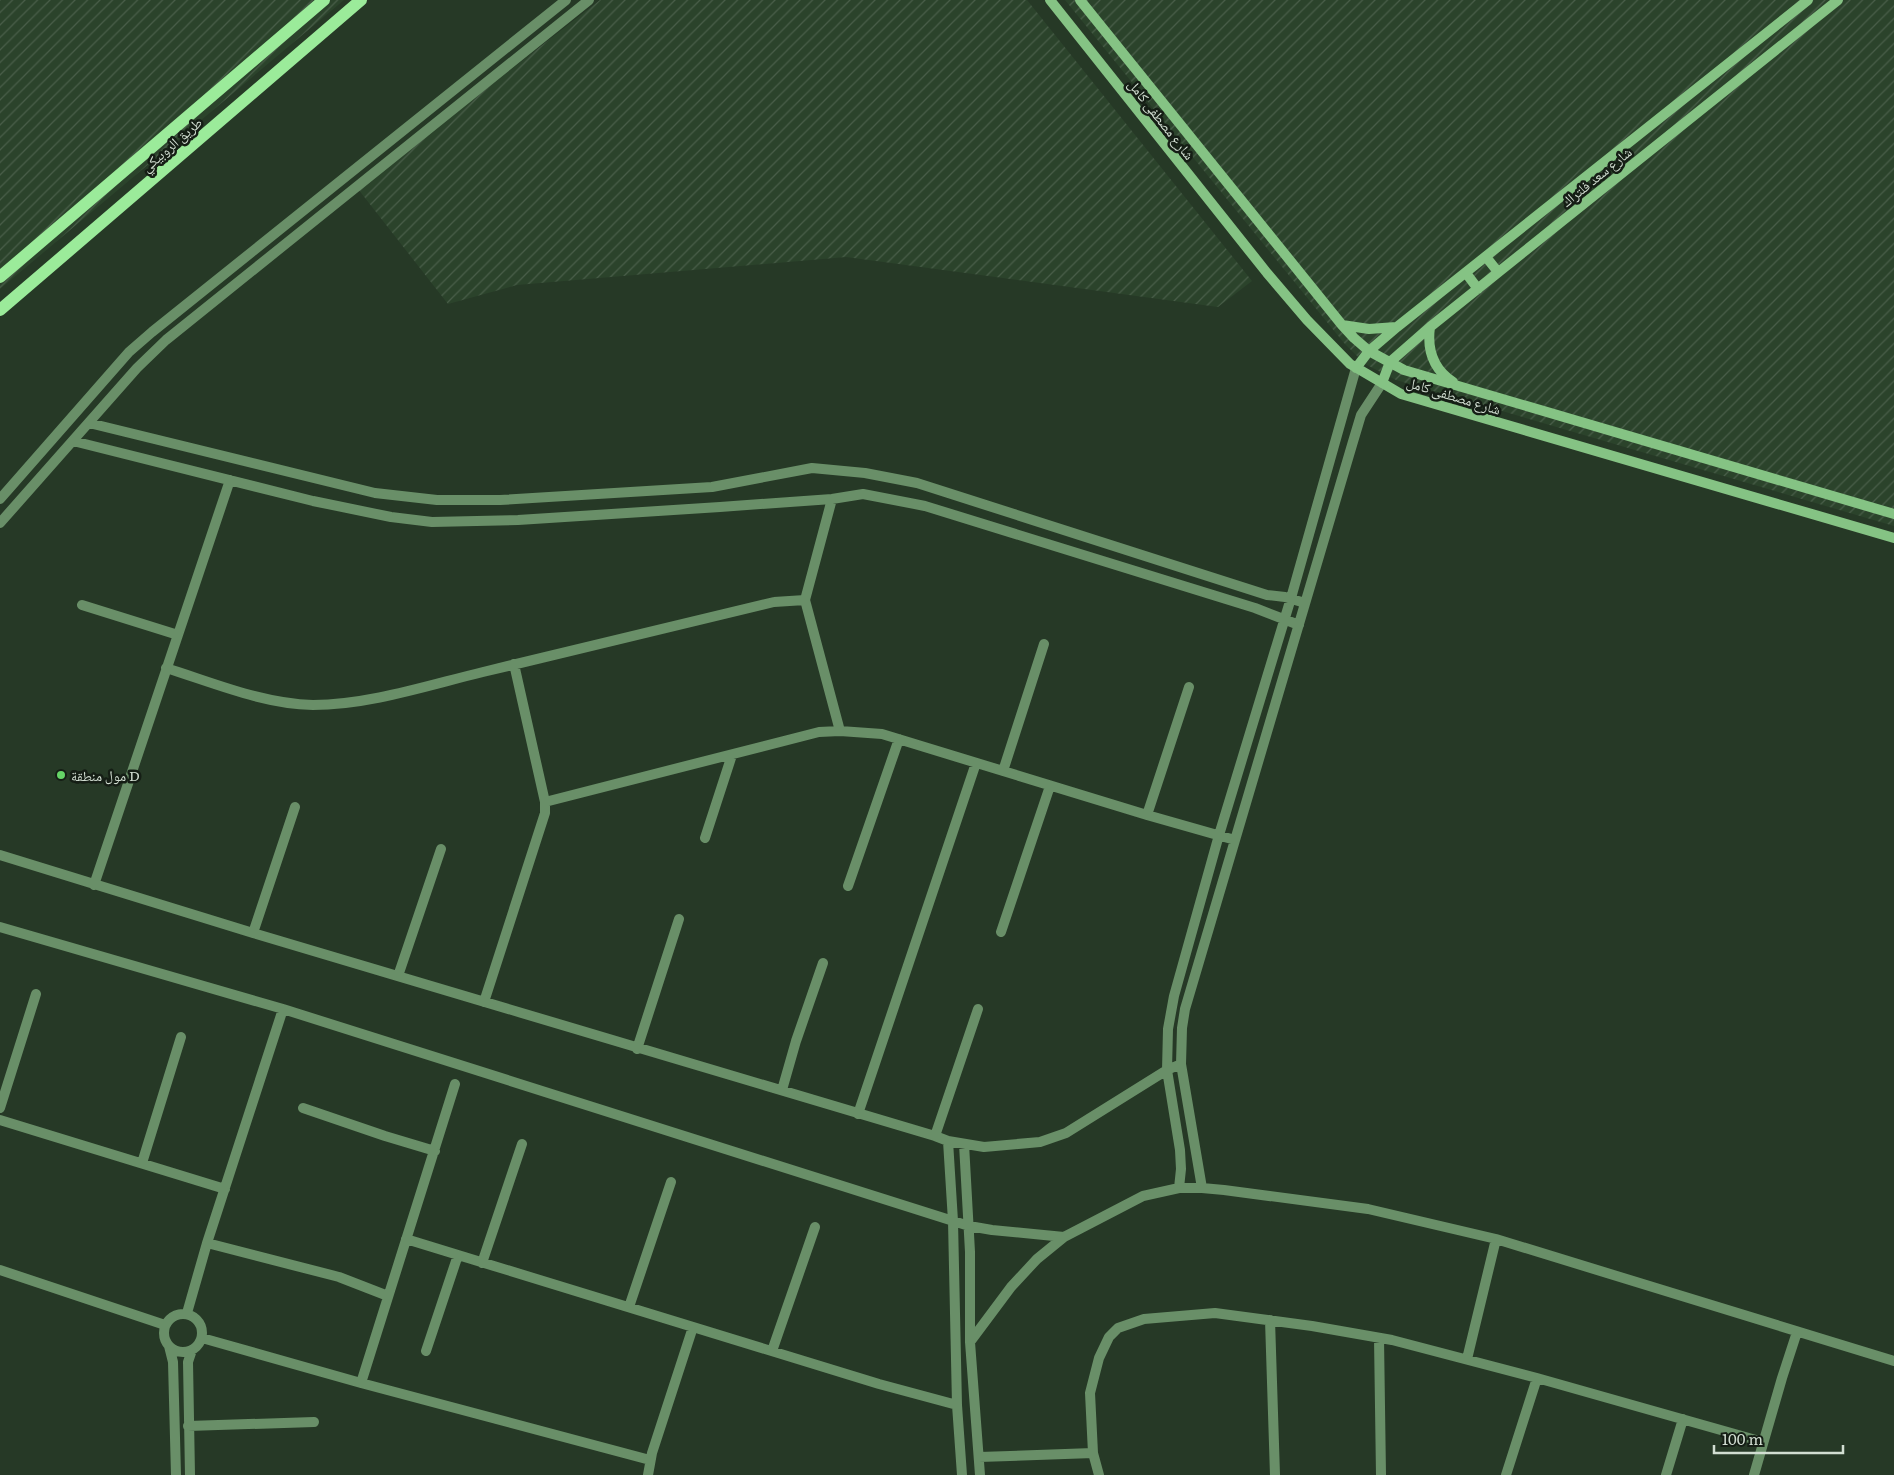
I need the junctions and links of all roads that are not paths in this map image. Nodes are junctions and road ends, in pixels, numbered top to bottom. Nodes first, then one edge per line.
1 (324, 0) edge
2 (362, 0) edge
3 (566, 0) edge
4 (589, 0) edge
5 (1050, 0) edge
6 (1080, 0) edge
7 (1808, 0) edge
8 (1838, 0) edge
9 (1725, 66) junction
10 (1708, 80) junction
11 (1736, 81) junction
12 (1720, 95) junction
13 (1486, 257) junction
14 (1498, 272) junction
15 (1466, 273) junction
16 (1, 275) edge
17 (1478, 289) junction
18 (0, 310) edge
19 (1342, 325) junction
20 (1430, 326) junction
21 (1397, 327) junction
22 (1369, 351) junction
23 (1390, 362) junction
24 (1356, 368) junction
25 (1382, 383) junction
26 (1458, 385) junction
27 (89, 424) junction
28 (1336, 441) junction
29 (73, 442) junction
30 (1352, 445) junction
31 (230, 480) junction
32 (832, 498) junction
33 (0, 499) edge
34 (1894, 514) edge
35 (0, 523) edge
36 (1894, 538) edge
37 (1291, 598) junction
38 (805, 600) junction
39 (1305, 603) junction
40 (82, 605) dead end
41 (1283, 620) junction
42 (1299, 625) junction
43 (178, 636) junction
44 (1044, 644) dead end
45 (514, 664) junction
46 (166, 668) junction
47 (1189, 686) dead end
48 (840, 731) junction
49 (899, 739) junction
50 (732, 755) junction
51 (976, 763) junction
52 (1003, 771) junction
53 (1050, 786) junction
54 (545, 802) junction
55 (295, 807) dead end
56 (1147, 815) junction
57 (1219, 835) junction
58 (705, 838) dead end
59 (1235, 840) junction
60 (441, 849) dead end
61 (0, 855) edge
62 (94, 885) junction
63 (848, 886) dead end
64 (679, 919) dead end
65 (0, 927) edge
66 (1001, 932) dead end
67 (253, 933) junction
68 (823, 963) dead end
69 (398, 976) junction
70 (36, 994) dead end
71 (484, 1002) junction
72 (284, 1009) junction
73 (978, 1009) dead end
74 (181, 1037) dead end
75 (637, 1049) junction
76 (1181, 1064) junction
77 (1167, 1070) junction
78 (455, 1084) dead end
79 (782, 1090) junction
80 (0, 1108) edge
81 (303, 1108) dead end
82 (858, 1114) junction
83 (0, 1120) edge
84 (935, 1136) junction
85 (948, 1141) junction
86 (522, 1144) dead end
87 (964, 1144) junction
88 (434, 1151) junction
89 (142, 1163) junction
90 (671, 1182) dead end
91 (1179, 1188) junction
92 (1202, 1188) junction
93 (225, 1189) junction
94 (953, 1221) junction
95 (969, 1226) junction
96 (815, 1227) dead end
97 (1064, 1237) junction
98 (406, 1239) junction
99 (1496, 1239) junction
100 (207, 1243) junction
101 (458, 1255) junction
102 (482, 1262) junction
103 (0, 1270) edge
104 (388, 1296) junction
105 (629, 1307) junction
106 (186, 1313) junction
107 (1270, 1320) junction
108 (165, 1325) junction
109 (693, 1327) junction
110 (1797, 1332) junction
111 (202, 1338) junction
112 (1379, 1338) junction
113 (970, 1342) junction
114 (169, 1346) junction
115 (192, 1350) junction
116 (426, 1351) dead end
117 (772, 1351) junction
118 (1467, 1359) junction
119 (1894, 1360) edge
120 (1537, 1378) junction
121 (361, 1383) junction
122 (957, 1405) junction
123 (1683, 1419) junction
124 (314, 1422) dead end
125 (188, 1426) junction
126 (1763, 1442) junction
127 (1093, 1453) junction
128 (979, 1457) junction
129 (650, 1460) junction
130 (176, 1475) edge
131 (190, 1475) edge
132 (648, 1475) edge
133 (962, 1475) edge
134 (980, 1475) edge
135 (1099, 1475) edge
136 (1275, 1475) edge
137 (1381, 1475) edge
138 (1506, 1475) edge
139 (1666, 1475) edge
140 (1754, 1475) edge

1 - 16 main road, طريق الروبيكي
2 - 18 main road, طريق الروبيكي
3 - 33 street
4 - 27 street
5 - 24 street, شارع مصطفى كامل
6 - 19 street, شارع مصطفى كامل
7 - 9 street, شارع سعد فلتراك
8 - 11 street, شارع سعد فلتراك
9 - 10 street, شارع سعد فلتراك
9 - 11 street
10 - 12 street
10 - 13 street, شارع سعد فلتراك
11 - 12 street, شارع سعد فلتراك
12 - 14 street, شارع سعد فلتراك
13 - 14 street
13 - 15 street, شارع سعد فلتراك
14 - 17 street, شارع سعد فلتراك
15 - 17 street
15 - 21 street, شارع سعد فلتراك
17 - 20 street, شارع سعد فلتراك
19 - 21 street
19 - 22 street, شارع مصطفى كامل
20 - 23 street, شارع سعد فلتراك
20 - 26 street
21 - 22 street, شارع سعد فلتراك
22 - 23 street, شارع مصطفى كامل
22 - 24 street, شارع سعد فلتراك
23 - 25 street, شارع سعد فلتراك
23 - 26 street, شارع مصطفى كامل
24 - 25 street, شارع مصطفى كامل
24 - 28 street
25 - 30 street
25 - 36 street, شارع مصطفى كامل
26 - 34 street, شارع مصطفى كامل
27 - 29 street
27 - 37 street
28 - 30 street
28 - 37 street
29 - 31 street
29 - 35 street
30 - 39 street
31 - 32 street
31 - 43 street
32 - 38 street
32 - 41 street
37 - 39 street
37 - 41 street
38 - 45 street
38 - 48 street
39 - 42 street
40 - 43 street
41 - 42 street
41 - 57 street
42 - 59 street
43 - 46 street
44 - 52 street
45 - 46 street
45 - 54 street
46 - 62 street
47 - 56 street
48 - 49 street
48 - 50 street
49 - 51 street
49 - 63 street
50 - 54 street
50 - 58 street
51 - 52 street
51 - 82 street
52 - 53 street
53 - 56 street
53 - 66 street
54 - 71 street
55 - 67 street
56 - 57 street
57 - 59 street
57 - 77 street
59 - 76 street
60 - 69 street
61 - 62 street
62 - 67 street
64 - 75 street
65 - 72 street
67 - 69 street
68 - 79 street
69 - 71 street
70 - 80 street
71 - 75 street
72 - 93 street
72 - 94 street
73 - 84 street
74 - 89 street
75 - 79 street
76 - 77 street
76 - 92 street
77 - 87 street
77 - 91 street
78 - 88 street
79 - 82 street
81 - 88 street
82 - 84 street
83 - 89 street
84 - 85 street
85 - 87 street
85 - 94 street
86 - 102 street
87 - 95 street
88 - 98 street
89 - 93 street
90 - 105 street
91 - 92 street
91 - 97 street
92 - 99 street
93 - 100 street
94 - 95 street
94 - 122 street
95 - 97 street
95 - 113 street
96 - 117 street
97 - 113 street
98 - 101 street
98 - 104 street
99 - 110 street
99 - 118 street
100 - 104 street
100 - 106 street
101 - 102 street
101 - 116 street
102 - 105 street
103 - 108 street
104 - 121 street
105 - 109 street
106 - 108 street
106 - 111 street
107 - 112 street
107 - 127 street
107 - 136 street
108 - 114 street
109 - 117 street
109 - 129 street
110 - 119 street
110 - 126 street
111 - 115 street
111 - 121 street
112 - 118 street
112 - 137 street
113 - 128 street
114 - 115 street
114 - 130 street
115 - 125 street
117 - 122 street
118 - 120 street
120 - 123 street
120 - 138 street
121 - 129 street
122 - 133 street
123 - 126 street
123 - 139 street
124 - 125 street
125 - 131 street
126 - 140 street
127 - 128 street
127 - 135 street
128 - 134 street
129 - 132 street

